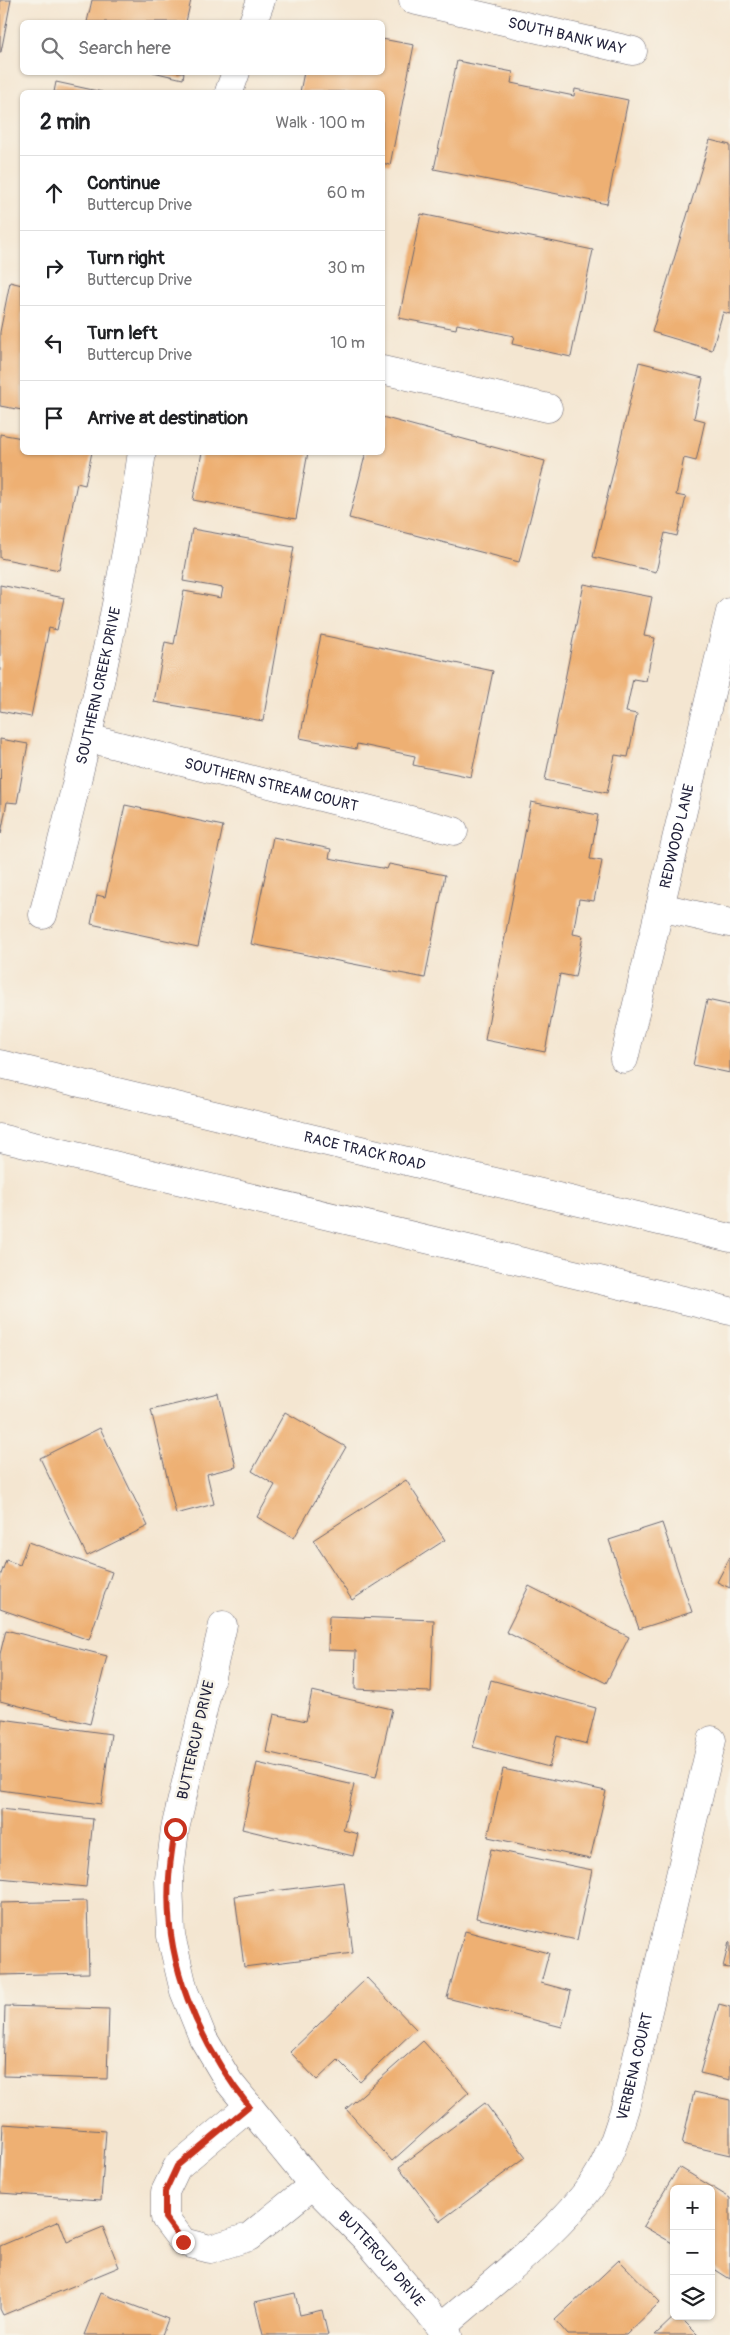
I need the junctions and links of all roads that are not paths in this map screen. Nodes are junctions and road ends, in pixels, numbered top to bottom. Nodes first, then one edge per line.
1 (261, 0) edge
2 (413, 0) edge
3 (254, 20) edge
4 (633, 51) dead end
5 (235, 75) edge
6 (230, 90) edge
7 (385, 371) edge
8 (548, 408) dead end
9 (142, 455) edge
10 (730, 612) edge
11 (88, 738) junction
12 (454, 831) dead end
13 (660, 907) junction
14 (43, 915) dead end
15 (730, 923) edge
16 (624, 1059) dead end
17 (0, 1064) edge
18 (0, 1138) edge
19 (730, 1238) edge
20 (730, 1311) edge
21 (223, 1625) dead end
22 (712, 1740) dead end
23 (249, 2106) junction
24 (313, 2185) junction
25 (445, 2331) edge

1 - 3 street
2 - 4 street, SOUTH BANK WAY
5 - 6 street
7 - 8 street
9 - 11 street, SOUTHERN CREEK DRIVE
10 - 13 street, REDWOOD LANE
11 - 12 street, SOUTHERN STREAM COURT
11 - 14 street, SOUTHERN CREEK DRIVE
13 - 15 street
13 - 16 street, REDWOOD LANE
17 - 19 street, RACE TRACK ROAD
18 - 20 street
21 - 23 street, BUTTERCUP DRIVE
22 - 25 street, VERBENA COURT
23 - 24 street, BUTTERCUP DRIVE
23 - 24 street
24 - 25 street, BUTTERCUP DRIVE

